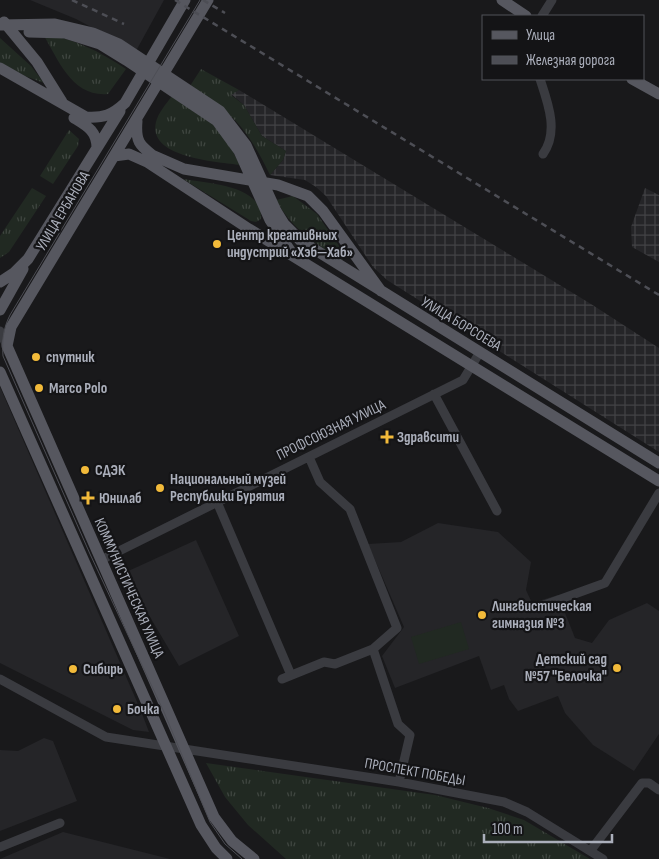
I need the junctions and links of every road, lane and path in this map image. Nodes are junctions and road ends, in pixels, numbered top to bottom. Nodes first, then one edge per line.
1 (185, 0) edge
2 (208, 0) edge
3 (502, 0) edge
4 (552, 0) edge
5 (524, 15) edge
6 (543, 15) edge
7 (0, 17) edge
8 (0, 25) edge
9 (0, 32) edge
10 (128, 56) junction
11 (0, 68) edge
12 (0, 72) edge
13 (540, 80) edge
14 (634, 80) edge
15 (659, 94) edge
16 (59, 101) junction
17 (125, 103) junction
18 (138, 116) junction
19 (97, 148) junction
20 (543, 154) dead end
21 (152, 155) junction
22 (114, 156) junction
23 (263, 193) junction
24 (270, 220) junction
25 (294, 256) junction
26 (28, 259) junction
27 (0, 282) edge
28 (33, 289) junction
29 (384, 294) junction
30 (1, 306) edge
31 (0, 331) edge
32 (7, 346) junction
33 (480, 352) junction
34 (472, 366) junction
35 (0, 372) edge
36 (434, 394) junction
37 (309, 457) junction
38 (659, 463) edge
39 (659, 481) edge
40 (659, 493) edge
41 (216, 502) junction
42 (497, 511) dead end
43 (101, 560) junction
44 (536, 608) dead end
45 (373, 648) junction
46 (291, 675) junction
47 (0, 679) edge
48 (282, 679) dead end
49 (398, 782) junction
50 (659, 790) edge
51 (60, 823) dead end
52 (0, 847) edge
53 (592, 850) junction
54 (227, 859) edge
55 (254, 859) edge
56 (603, 859) edge

1 - 17 main road
2 - 18 main road, УЛИЦА ЕРБАНОВА
3 - 5 main road
4 - 6 street
7 - 16 main road
8 - 10 main road
9 - 10 main road
10 - 23 main road
11 - 16 main road
12 - 19 main road
13 - 20 street
14 - 15 main road
16 - 17 main road
17 - 19 main road, УЛИЦА ЕРБАНОВА
18 - 21 main road
18 - 22 main road, УЛИЦА ЕРБАНОВА
19 - 26 main road, УЛИЦА ЕРБАНОВА
21 - 24 main road
21 - 29 main road
22 - 25 main road, УЛИЦА БОРСОЕВА
22 - 28 main road, УЛИЦА ЕРБАНОВА
23 - 24 main road, УЛИЦА БОРСОЕВА
23 - 29 main road, УЛИЦА БОРСОЕВА
24 - 25 main road, УЛИЦА БОРСОЕВА
25 - 34 main road, УЛИЦА БОРСОЕВА
26 - 27 main road, УЛИЦА ЕРБАНОВА
26 - 30 main road
28 - 30 main road, УЛИЦА ЕРБАНОВА
28 - 32 main road
29 - 33 main road, УЛИЦА БОРСОЕВА
31 - 32 street
32 - 43 main road, КОММУНИСТИЧЕСКАЯ УЛИЦА
33 - 34 street, ПРОФСОЮЗНАЯ УЛИЦА
33 - 38 main road, УЛИЦА БОРСОЕВА
34 - 36 street, ПРОФСОЮЗНАЯ УЛИЦА
34 - 39 main road, УЛИЦА БОРСОЕВА
35 - 54 main road, КОММУНИСТИЧЕСКАЯ УЛИЦА
36 - 37 street, ПРОФСОЮЗНАЯ УЛИЦА
36 - 42 street
37 - 41 street, ПРОФСОЮЗНАЯ УЛИЦА
37 - 45 street
40 - 44 street
41 - 43 street, ПРОФСОЮЗНАЯ УЛИЦА
41 - 46 street
43 - 55 main road, КОММУНИСТИЧЕСКАЯ УЛИЦА
45 - 46 street
45 - 49 street
46 - 48 street
47 - 49 street, ПРОСПЕКТ ПОБЕДЫ
49 - 53 street, ПРОСПЕКТ ПОБЕДЫ
50 - 53 street
51 - 52 street
53 - 56 street, ПРОСПЕКТ ПОБЕДЫ

